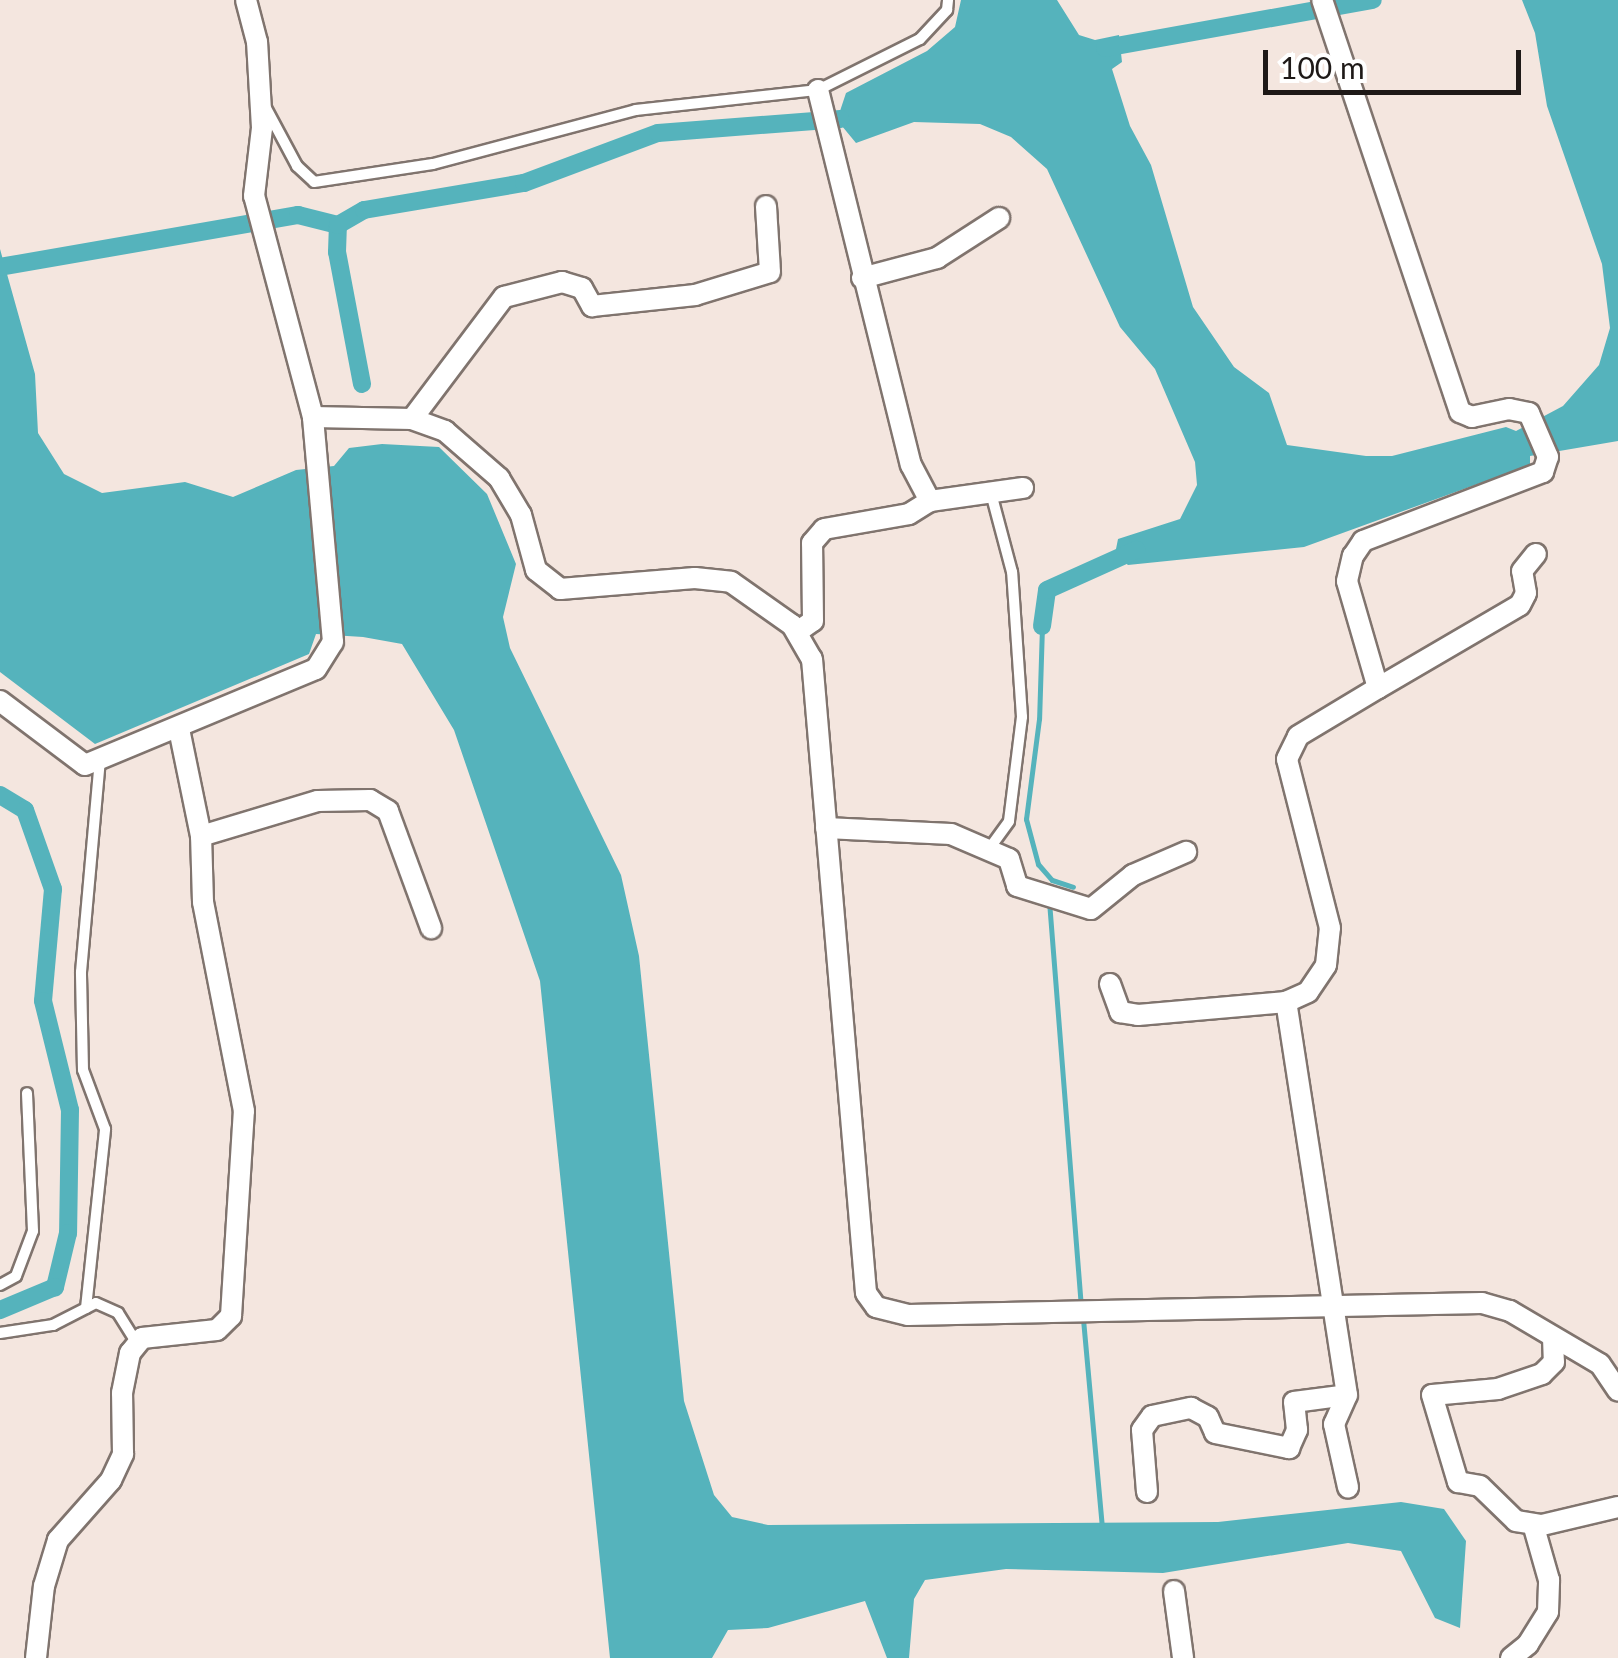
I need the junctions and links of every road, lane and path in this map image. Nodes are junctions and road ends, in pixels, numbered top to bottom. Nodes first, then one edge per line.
1 (246, 0) edge
2 (948, 0) edge
3 (1322, 0) edge
4 (818, 91) junction
5 (260, 98) junction
6 (766, 206) dead end
7 (999, 218) dead end
8 (862, 278) junction
9 (313, 417) junction
10 (412, 419) junction
11 (1023, 488) dead end
12 (991, 493) junction
13 (930, 501) junction
14 (1536, 554) dead end
15 (797, 632) junction
16 (1378, 688) junction
17 (0, 701) edge
18 (179, 729) junction
19 (100, 762) junction
20 (826, 828) junction
21 (200, 836) junction
22 (989, 849) junction
23 (1186, 852) dead end
24 (431, 928) dead end
25 (1110, 984) dead end
26 (1286, 1002) junction
27 (27, 1093) dead end
28 (0, 1285) edge
29 (1333, 1306) junction
30 (86, 1308) junction
31 (0, 1334) edge
32 (1553, 1336) junction
33 (137, 1344) junction
34 (1618, 1391) edge
35 (1347, 1395) junction
36 (1348, 1487) dead end
37 (1147, 1492) dead end
38 (1618, 1507) edge
39 (1533, 1524) junction
40 (1174, 1591) dead end
41 (36, 1658) edge
42 (1183, 1658) edge
43 (1511, 1658) edge

1 - 5 street
2 - 4 lane
3 - 16 street
4 - 5 lane
4 - 8 street
5 - 9 street
6 - 10 street
7 - 8 street
8 - 13 street
9 - 10 street
9 - 18 street
10 - 15 street
11 - 12 street
12 - 13 street
12 - 22 lane
13 - 15 street
14 - 16 street
15 - 20 street
16 - 26 street
17 - 19 street
18 - 19 street
18 - 21 street
19 - 30 lane
20 - 22 street
20 - 29 street
21 - 24 street
21 - 33 street
22 - 23 street
25 - 26 street
26 - 29 street
27 - 28 lane
29 - 32 street
29 - 35 street
30 - 31 lane
30 - 33 lane
32 - 34 street
32 - 39 street
33 - 41 street
35 - 36 street
35 - 37 street
38 - 39 street
39 - 43 street
40 - 42 street

